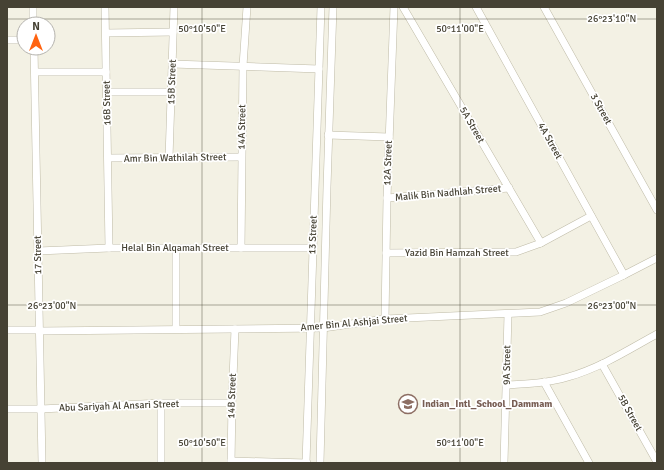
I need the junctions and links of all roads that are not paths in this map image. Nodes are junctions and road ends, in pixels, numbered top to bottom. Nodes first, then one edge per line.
1 (105, 7) edge
2 (174, 7) edge
3 (246, 7) edge
4 (321, 7) edge
5 (333, 7) edge
6 (394, 7) edge
7 (403, 7) edge
8 (476, 7) edge
9 (544, 7) edge
10 (173, 32) junction
11 (106, 33) junction
12 (34, 56) edge
13 (172, 64) junction
14 (243, 66) junction
15 (319, 69) junction
16 (35, 72) junction
17 (106, 72) junction
18 (107, 92) junction
19 (172, 92) junction
20 (328, 136) junction
21 (389, 137) junction
22 (241, 157) junction
23 (108, 158) junction
24 (169, 158) junction
25 (509, 188) junction
26 (387, 198) junction
27 (657, 210) edge
28 (591, 216) junction
29 (541, 243) junction
30 (109, 248) junction
31 (176, 248) junction
32 (241, 248) junction
33 (312, 248) junction
34 (38, 251) junction
35 (386, 253) junction
36 (657, 258) edge
37 (624, 275) junction
38 (508, 314) junction
39 (385, 320) junction
40 (310, 328) junction
41 (323, 328) junction
42 (176, 329) junction
43 (235, 329) junction
44 (7, 330) edge
45 (39, 331) junction
46 (656, 336) edge
47 (602, 364) junction
48 (544, 382) junction
49 (506, 385) junction
50 (161, 403) junction
51 (232, 403) junction
52 (7, 409) edge
53 (41, 409) junction
54 (231, 462) edge
55 (657, 462) edge
56 (42, 463) edge
57 (161, 463) edge
58 (306, 463) edge
59 (320, 463) edge
60 (504, 463) edge
61 (589, 463) edge

1 - 11 street, 16B Street
2 - 10 street, 15B Street
3 - 14 street, 14A Street
4 - 15 street, 13 Street
5 - 20 street, 13 Street
6 - 21 street, 12A Street
7 - 25 street, 5A Street
8 - 28 street, 4A Street
9 - 27 street, 3 Street
10 - 11 street
10 - 13 street, 15B Street
11 - 17 street, 16B Street
12 - 16 street, 17 Street
13 - 14 street
13 - 19 street, 15B Street
14 - 15 street
14 - 22 street, 14A Street
15 - 33 street, 13 Street
16 - 17 street
16 - 34 street, 17 Street
17 - 18 street, 16B Street
18 - 19 street
18 - 23 street, 16B Street
19 - 24 street, 15B Street
20 - 21 street
20 - 41 street, 13 Street
21 - 26 street, 12A Street
22 - 24 street, Amr Bin Wathilah Street
22 - 32 street, 14A Street
23 - 24 street, Amr Bin Wathilah Street
23 - 30 street, 16B Street
25 - 26 street, Malik Bin Nadhlah Street
25 - 29 street, 5A Street
26 - 35 street, 12A Street
28 - 29 street, Yazid Bin Hamzah Street
28 - 37 street, 4A Street
29 - 35 street, Yazid Bin Hamzah Street
30 - 31 street, Helal Bin Alqamah Street
30 - 34 street, Helal Bin Alqamah Street
31 - 32 street, Helal Bin Alqamah Street
31 - 42 street
32 - 33 street, Helal Bin Alqamah Street
33 - 40 street, 13 Street
34 - 45 street, 17 Street
35 - 39 street, 12A Street
36 - 37 street, Amer Bin Al Ashjai Street
37 - 38 street, Amer Bin Al Ashjai Street
38 - 39 street, Amer Bin Al Ashjai Street
38 - 49 street, 9A Street
39 - 41 street, Amer Bin Al Ashjai Street
40 - 41 street, Amer Bin Al Ashjai Street
40 - 43 street, Amer Bin Al Ashjai Street
40 - 58 street, 13 Street
41 - 59 street, 13 Street
42 - 43 street, Amer Bin Al Ashjai Street
42 - 45 street, Amer Bin Al Ashjai Street
43 - 51 street, 14B Street
44 - 45 street, Amer Bin Al Ashjai Street
45 - 53 street, 17 Street
46 - 47 street
47 - 48 street
47 - 55 street, 5B Street
48 - 49 street
48 - 61 street
49 - 60 street, 9A Street
50 - 51 street, Abu Sariyah Al Ansari Street
50 - 53 street, Abu Sariyah Al Ansari Street
50 - 57 street
51 - 54 street, 14B Street
52 - 53 street, Abu Sariyah Al Ansari Street
53 - 56 street, 17 Street
54 - 58 street

